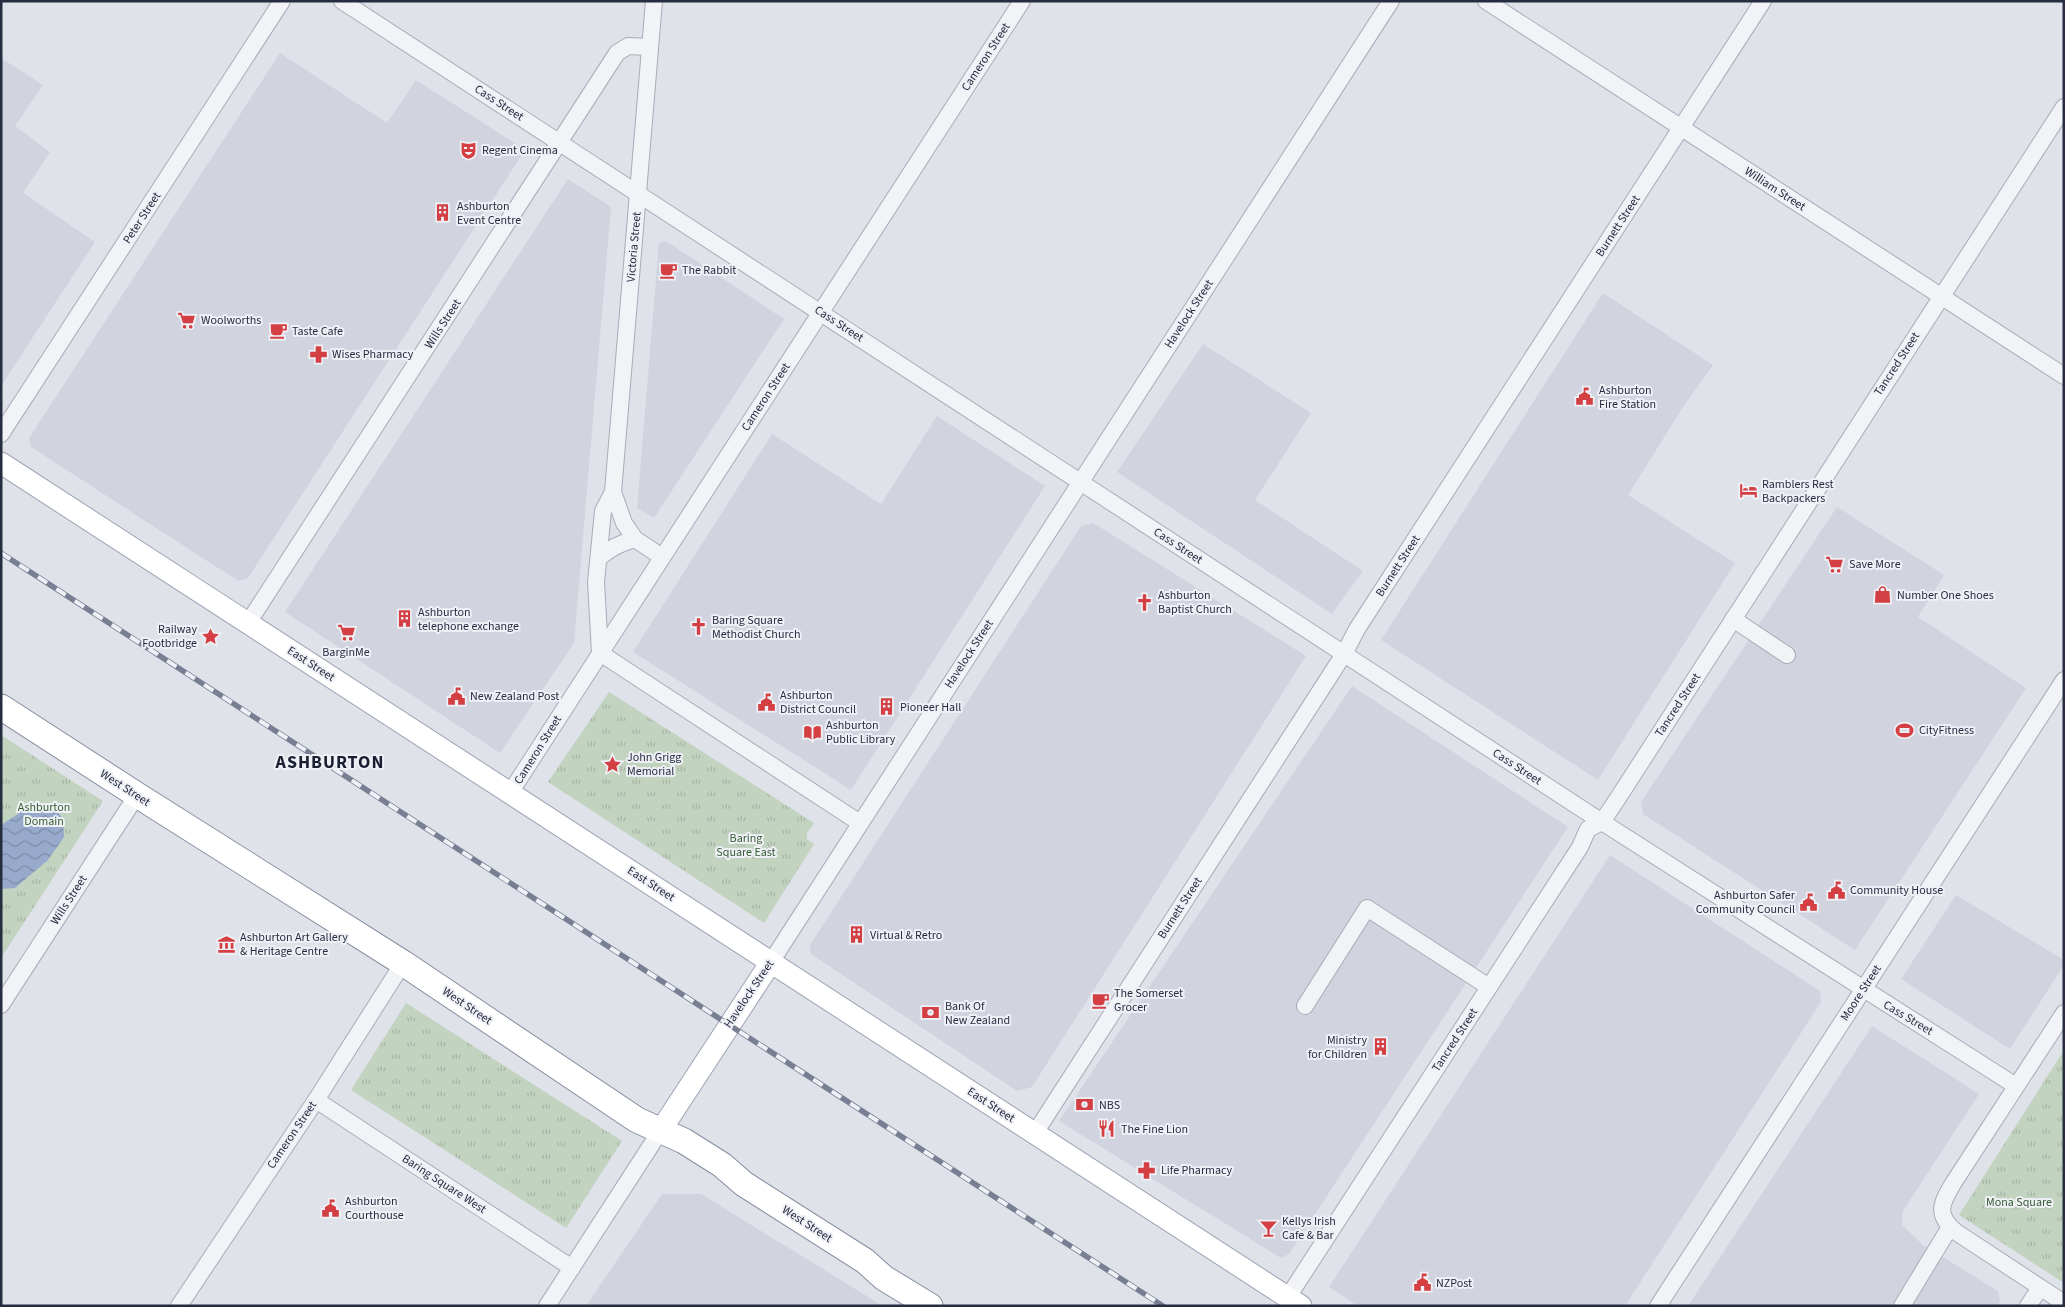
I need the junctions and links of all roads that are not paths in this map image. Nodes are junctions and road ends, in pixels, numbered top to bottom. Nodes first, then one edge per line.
1 (282, 1) edge
2 (342, 1) edge
3 (654, 1) edge
4 (1022, 1) edge
5 (1391, 1) edge
6 (1486, 1) edge
7 (1763, 1) edge
8 (650, 47) junction
9 (2064, 106) edge
10 (1681, 128) junction
11 (560, 143) junction
12 (639, 194) junction
13 (1941, 297) junction
14 (820, 312) junction
15 (2064, 376) edge
16 (1, 434) edge
17 (1, 463) edge
18 (1080, 482) junction
19 (613, 492) junction
20 (635, 539) junction
21 (662, 557) junction
22 (599, 558) junction
23 (1733, 619) junction
24 (248, 623) junction
25 (600, 654) junction
26 (1344, 654) junction
27 (1787, 655) dead end
28 (2064, 680) edge
29 (1, 707) edge
30 (510, 793) junction
31 (136, 795) junction
32 (1602, 822) junction
33 (860, 823) junction
34 (771, 962) junction
35 (402, 963) junction
36 (1490, 987) junction
37 (1863, 990) junction
38 (1, 1005) edge
39 (1305, 1006) dead end
40 (2064, 1013) edge
41 (2016, 1086) junction
42 (316, 1100) junction
43 (661, 1130) junction
44 (1035, 1133) junction
45 (1950, 1227) junction
46 (572, 1268) junction
47 (2040, 1288) junction
48 (1295, 1301) edge
49 (2064, 1303) edge
50 (923, 1304) edge
51 (180, 1306) edge
52 (547, 1306) edge
53 (1658, 1306) edge
54 (1902, 1306) edge
55 (2028, 1306) edge

1 - 16 street, Peter Street
2 - 11 street, Cass Street
3 - 8 street, Victoria Street
4 - 14 street, Cameron Street
5 - 18 street, Havelock Street
6 - 10 street, William Street
7 - 10 street, Burnett Street
8 - 11 street, Wills Street
8 - 12 street, Victoria Street
9 - 13 street, Tancred Street
10 - 13 street, William Street
10 - 26 street, Burnett Street
11 - 12 street, Cass Street
11 - 24 street, Wills Street
12 - 14 street, Cass Street
12 - 19 street, Victoria Street
13 - 15 street, William Street
13 - 23 street, Tancred Street
14 - 18 street, Cass Street
14 - 21 street, Cameron Street
17 - 24 main road, East Street
18 - 26 street, Cass Street
18 - 33 street, Havelock Street
19 - 20 street, Victoria Street
19 - 22 street, Victoria Street
20 - 21 street, Victoria Street
20 - 22 street
21 - 25 street, Cameron Street
22 - 25 street, Victoria Street
23 - 27 street
23 - 32 street, Tancred Street
24 - 30 main road, East Street
25 - 30 street, Cameron Street
25 - 33 street
26 - 32 street, Cass Street
26 - 44 street, Burnett Street
28 - 37 street, Moore Street
29 - 31 highway, West Street
30 - 34 main road, East Street
31 - 35 highway, West Street
31 - 38 street, Wills Street
32 - 36 street, Tancred Street
32 - 37 street, Cass Street
33 - 34 street, Havelock Street
34 - 43 main road, Havelock Street
34 - 44 main road, East Street
35 - 42 street, Cameron Street
35 - 43 highway, West Street
36 - 39 street
36 - 48 street, Tancred Street
37 - 41 street, Cass Street
37 - 53 street, Moore Street
40 - 41 street
41 - 45 street
42 - 46 street, Baring Square West
42 - 51 street, Cameron Street
43 - 46 street, Havelock Street
43 - 50 highway, West Street
44 - 48 main road, East Street
45 - 47 street
45 - 54 street
46 - 52 street, Havelock Street
47 - 49 street
47 - 55 street

